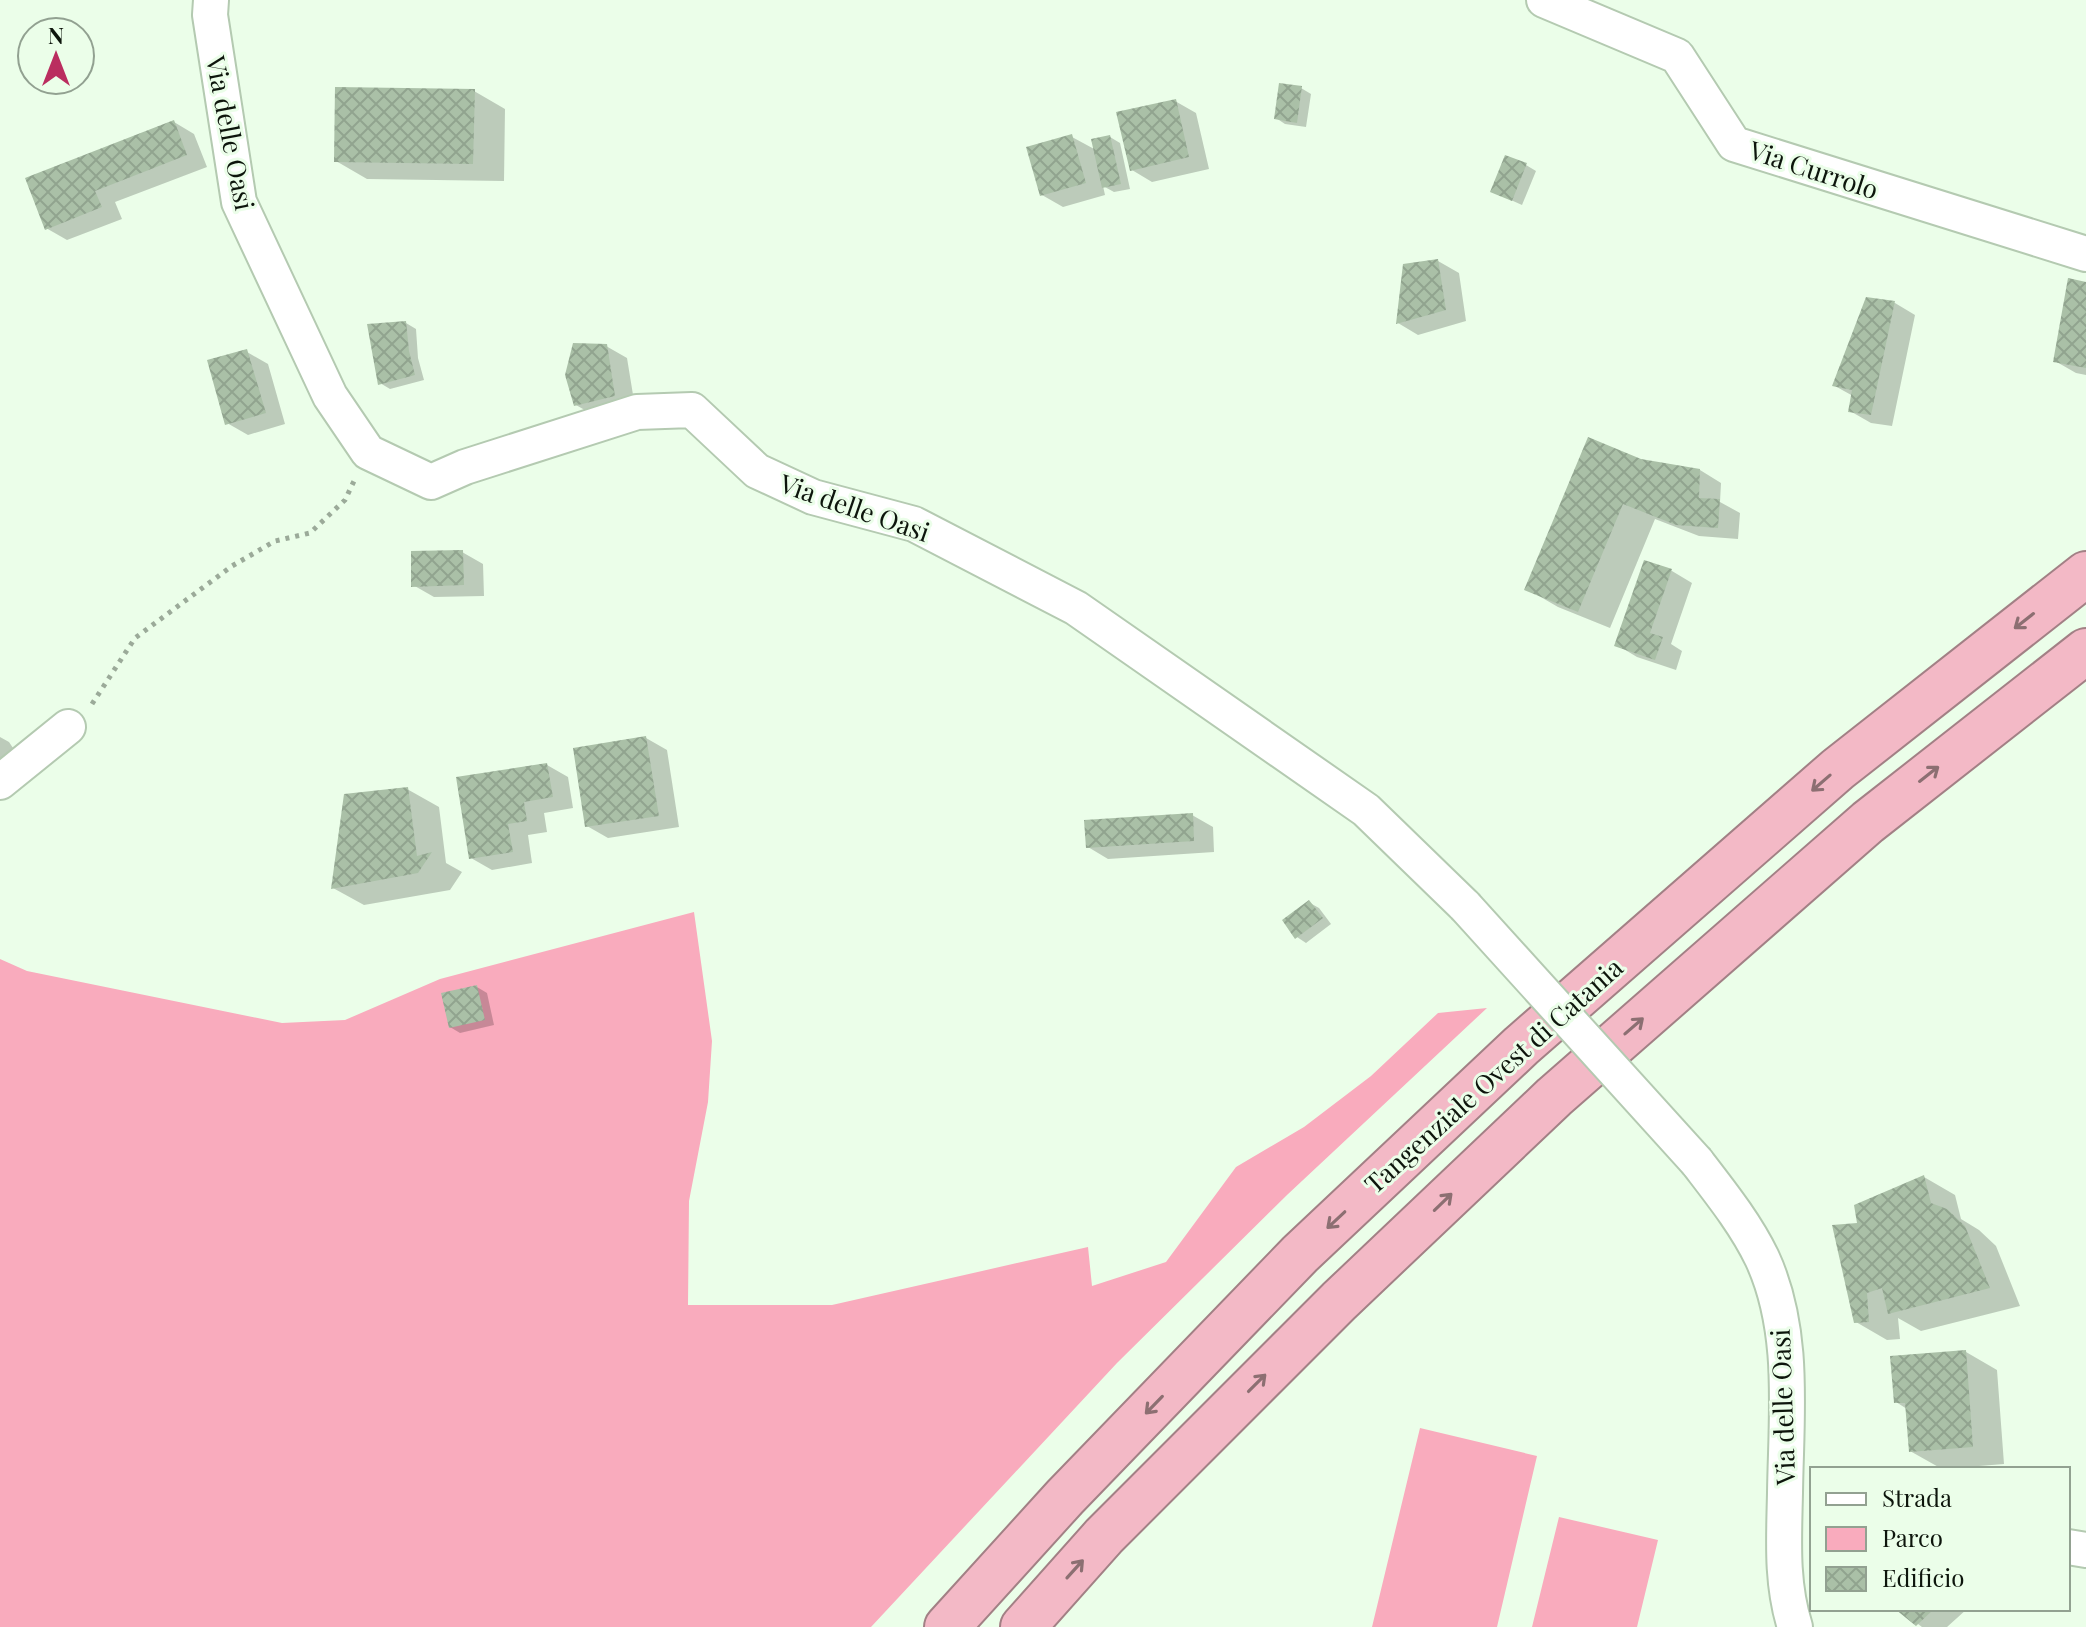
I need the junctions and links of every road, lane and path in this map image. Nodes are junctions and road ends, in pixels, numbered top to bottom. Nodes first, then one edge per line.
1 (211, 0) edge
2 (1544, 0) edge
3 (2086, 254) edge
4 (368, 452) junction
5 (2086, 574) edge
6 (2086, 651) edge
7 (68, 727) joint
8 (0, 782) edge
9 (947, 1627) edge
10 (1023, 1627) edge
11 (1795, 1627) edge

1 - 4 street, Via delle Oasi
2 - 3 street, Via Currolo
4 - 7 path
4 - 11 street, Via delle Oasi, bridge
5 -> 9 highway, Tangenziale Ovest di Catania
10 -> 6 highway
7 - 8 street

